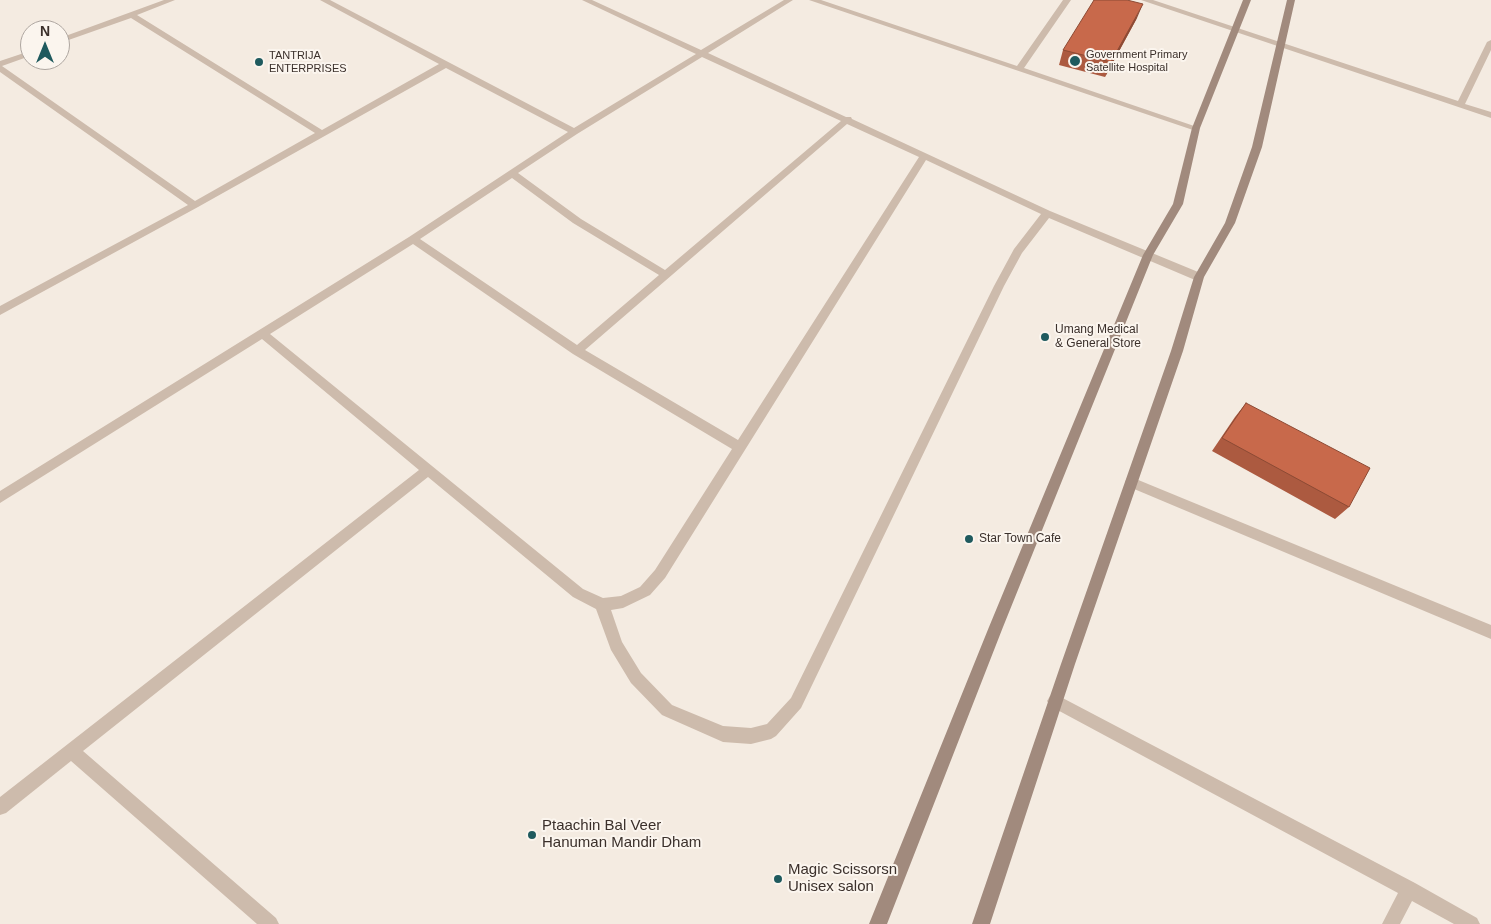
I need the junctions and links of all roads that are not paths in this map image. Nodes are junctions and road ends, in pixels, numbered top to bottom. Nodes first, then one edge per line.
1 (172, 0) edge
2 (324, 0) edge
3 (586, 0) edge
4 (789, 0) edge
5 (813, 0) edge
6 (1067, 0) edge
7 (1145, 0) edge
8 (1246, 0) edge
9 (1291, 0) edge
10 (132, 15) junction
11 (1235, 31) junction
12 (70, 37) edge
13 (1491, 42) edge
14 (1280, 45) junction
15 (702, 53) junction
16 (20, 57) edge
17 (0, 64) edge
18 (444, 65) junction
19 (0, 68) edge
20 (1019, 69) junction
21 (1460, 104) junction
22 (1491, 115) edge
23 (848, 119) junction
24 (1196, 128) junction
25 (574, 132) junction
26 (321, 133) junction
27 (924, 156) junction
28 (512, 173) junction
29 (195, 205) junction
30 (1047, 213) junction
31 (413, 239) junction
32 (1148, 255) junction
33 (666, 275) junction
34 (1199, 277) junction
35 (3, 306) edge
36 (262, 333) junction
37 (578, 351) junction
38 (739, 447) junction
39 (427, 471) junction
40 (1132, 482) junction
41 (0, 498) edge
42 (602, 605) junction
43 (1491, 632) edge
44 (1055, 700) junction
45 (71, 750) junction
46 (0, 807) edge
47 (1409, 889) junction
48 (270, 924) edge
49 (878, 924) edge
50 (981, 924) edge
51 (1391, 924) edge
52 (1471, 924) edge

1 - 10 street
2 - 18 street
3 - 15 street
4 - 15 street
5 - 20 street
6 - 20 street
7 - 11 street
8 - 11 street
9 - 14 street
10 - 12 street
10 - 26 street
11 - 14 street
11 - 24 street
13 - 21 street
14 - 21 street
14 - 34 street
15 - 23 street
15 - 25 street
16 - 17 street
18 - 25 street
18 - 26 street
19 - 29 street
20 - 24 street
21 - 22 street
23 - 27 street
23 - 33 street
24 - 32 street
25 - 28 street
26 - 29 street
27 - 30 street
27 - 38 street
28 - 31 street
28 - 33 street
29 - 35 street
30 - 32 street
30 - 42 street
31 - 36 street
31 - 37 street
32 - 34 street
32 - 49 street
33 - 37 street
34 - 40 street
36 - 39 street
36 - 41 street
37 - 38 street
38 - 42 street
39 - 42 street
39 - 45 street
40 - 43 street
40 - 44 street
44 - 47 street
44 - 50 street
45 - 46 street
45 - 48 street
47 - 51 street
47 - 52 street

